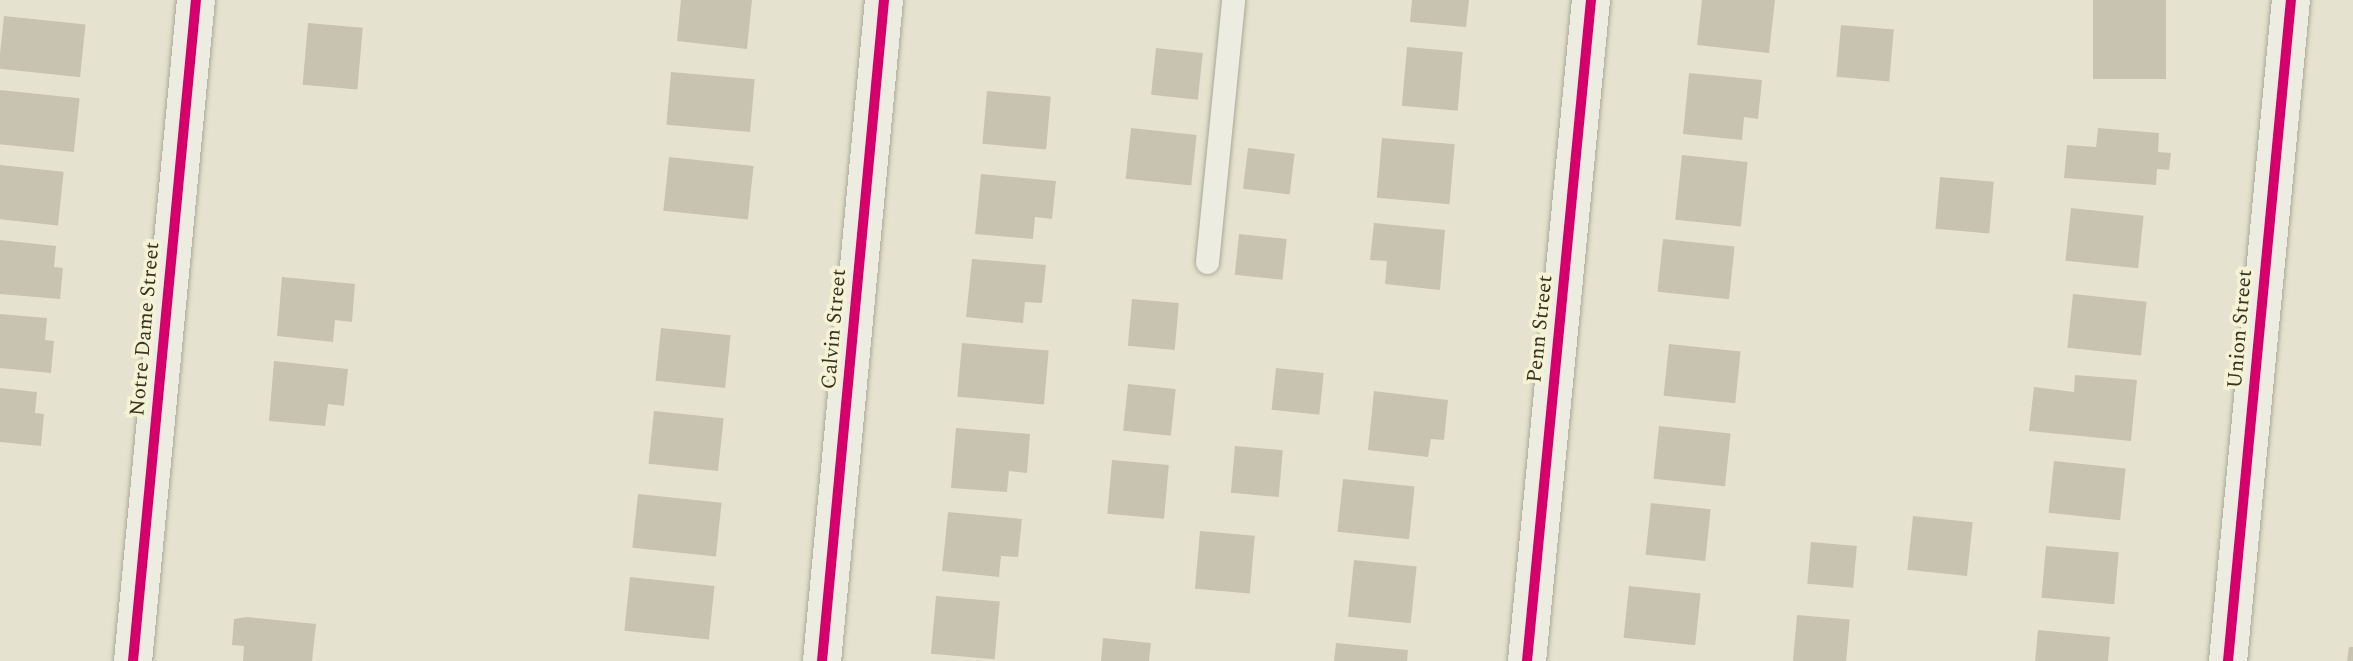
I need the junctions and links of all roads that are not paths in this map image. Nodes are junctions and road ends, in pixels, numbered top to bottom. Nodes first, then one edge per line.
1 (196, 0) edge
2 (884, 0) edge
3 (1233, 0) edge
4 (1591, 0) edge
5 (2291, 0) edge
6 (1207, 262) dead end
7 (133, 661) edge
8 (822, 661) edge
9 (1527, 661) edge
10 (2228, 661) edge

1 - 7 street, Notre Dame Street
2 - 8 street, Calvin Street
3 - 6 lane
4 - 9 street, Penn Street
5 - 10 street, Union Street

